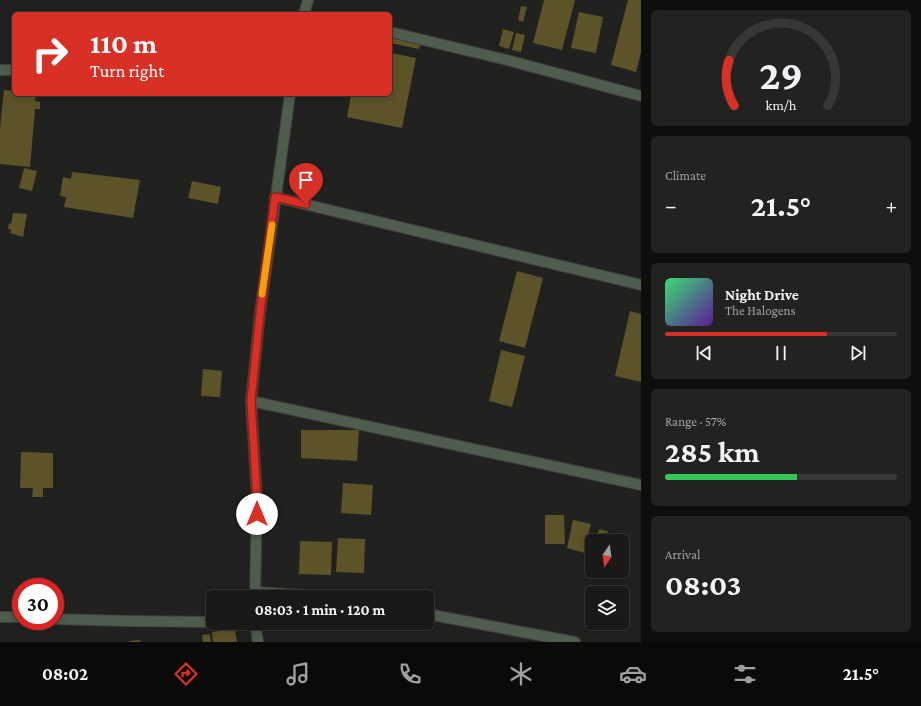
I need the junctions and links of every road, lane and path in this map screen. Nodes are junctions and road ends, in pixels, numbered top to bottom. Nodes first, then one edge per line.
1 (308, 0) edge
2 (304, 12) edge
3 (392, 32) edge
4 (0, 70) edge
5 (12, 70) edge
6 (290, 96) edge
7 (641, 96) edge
8 (275, 197) junction
9 (641, 285) edge
10 (251, 401) junction
11 (641, 485) edge
12 (255, 590) edge
13 (434, 615) edge
14 (0, 616) edge
15 (12, 617) edge
16 (64, 619) edge
17 (206, 622) edge
18 (256, 630) edge
19 (258, 642) edge
20 (575, 642) edge

1 - 2 street
3 - 7 street
4 - 5 street
6 - 8 street
8 - 9 street
8 - 10 street
10 - 11 street
10 - 12 street
13 - 20 street
14 - 15 street
16 - 17 street
18 - 19 street

